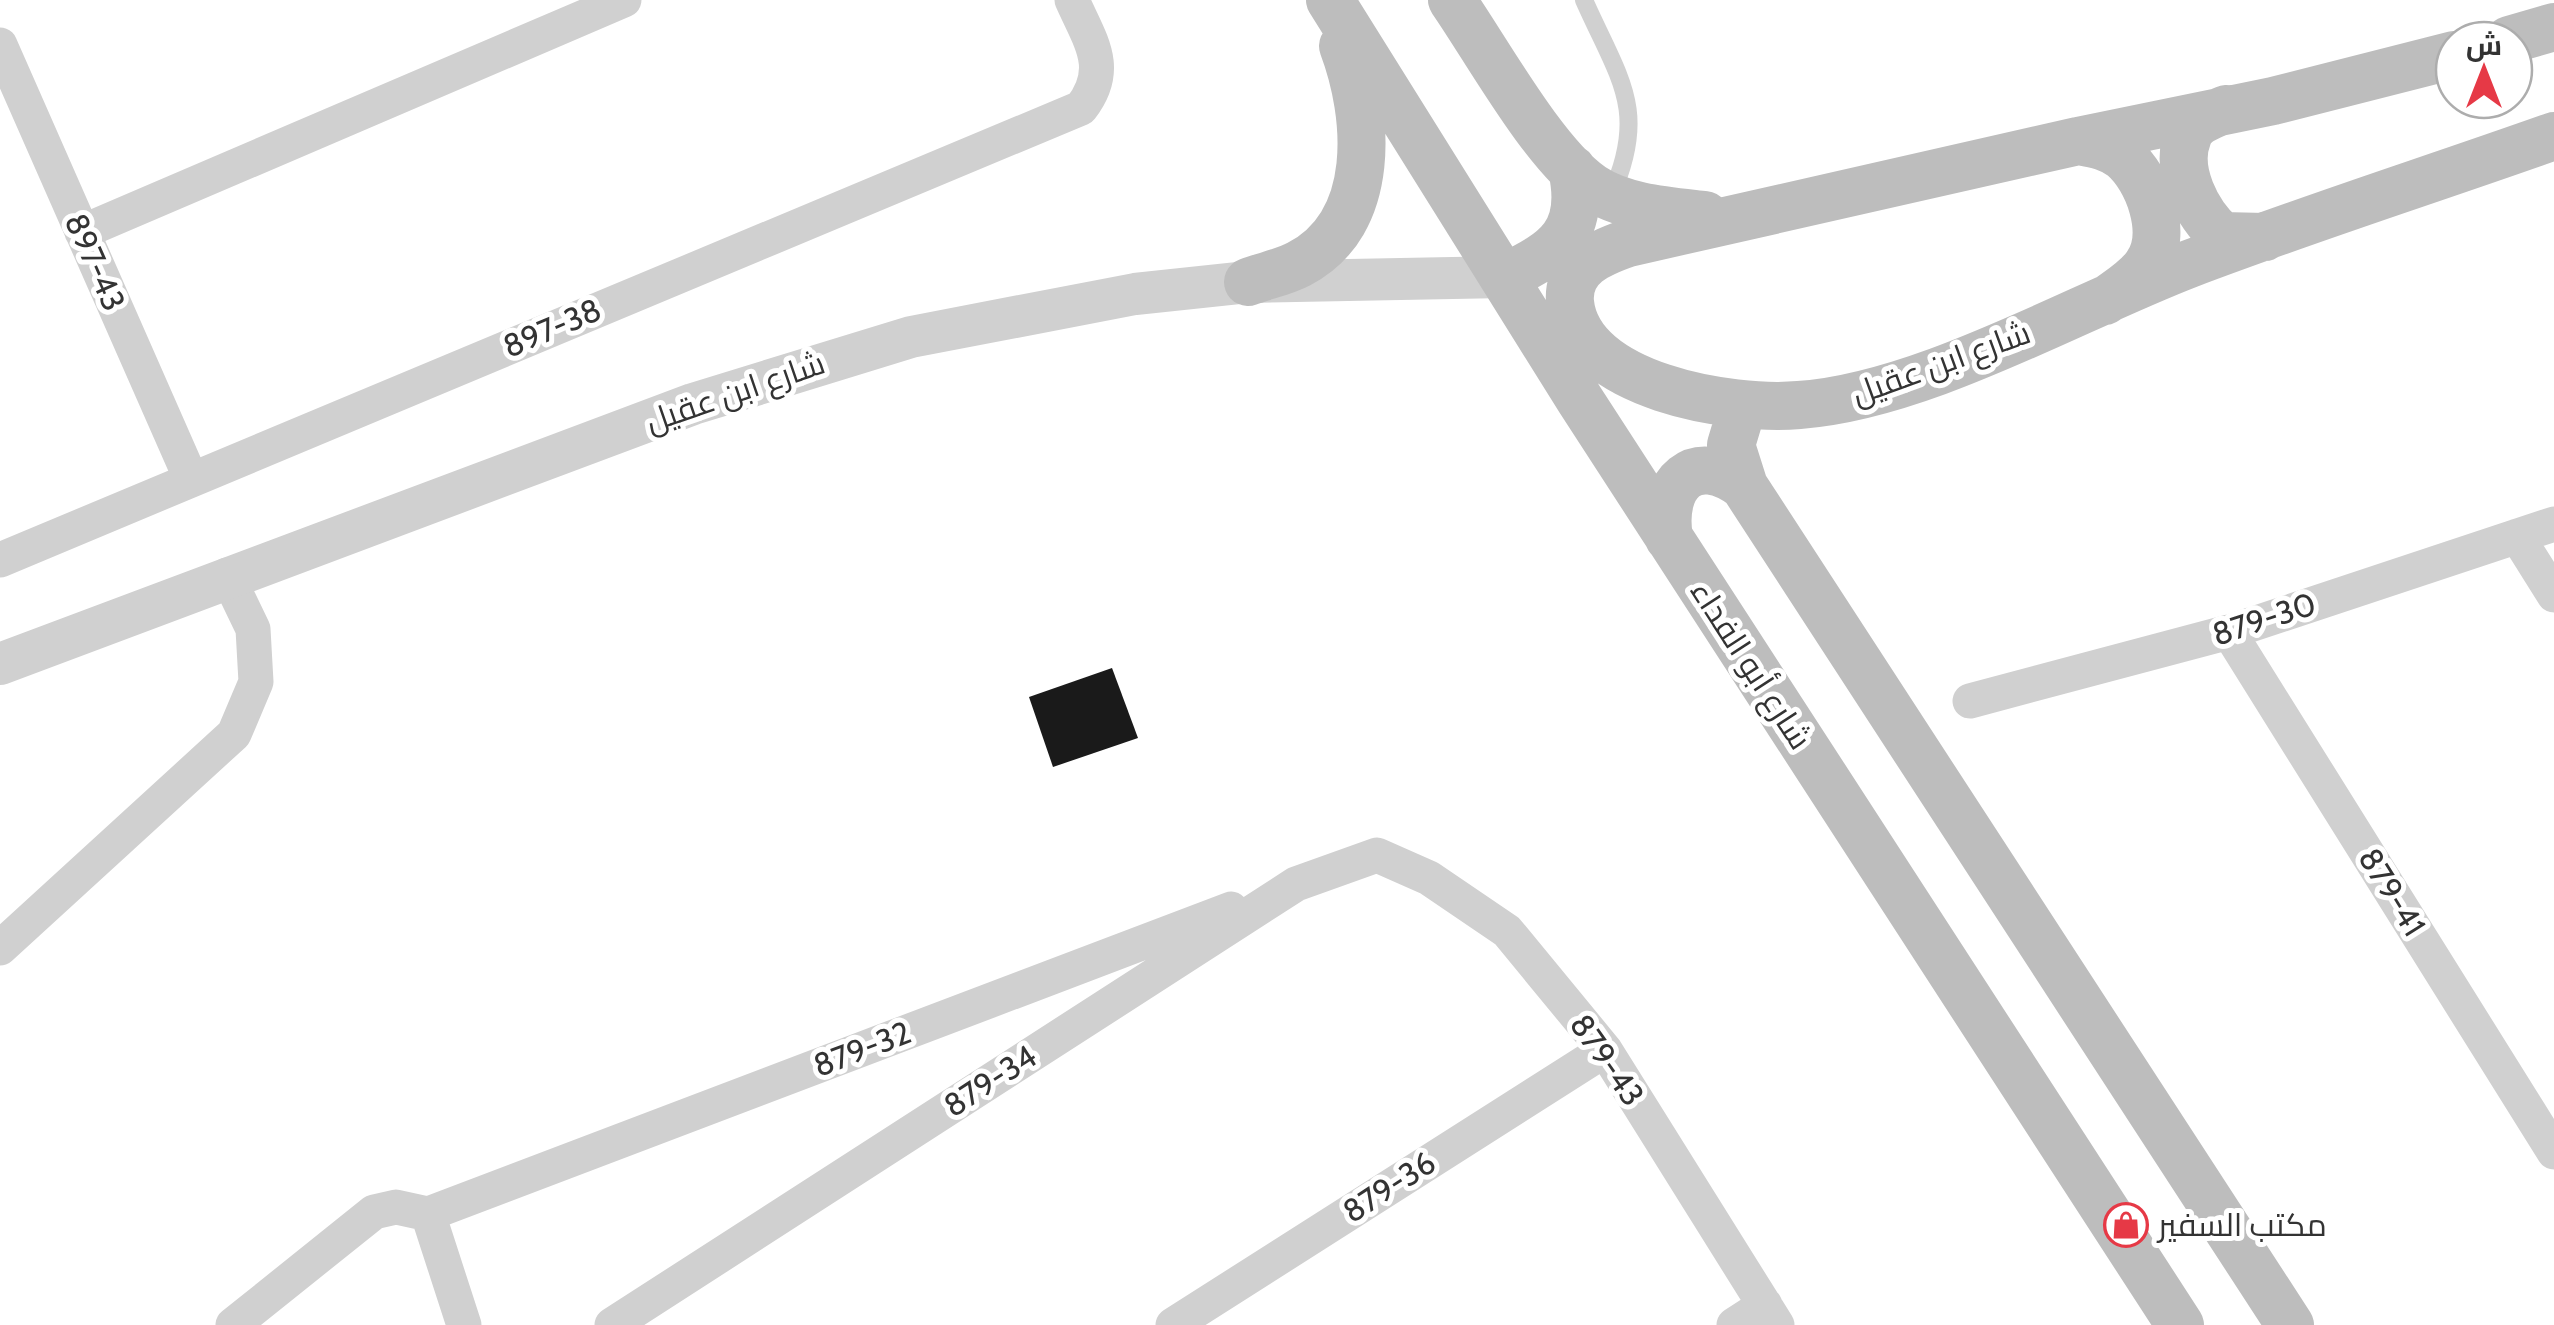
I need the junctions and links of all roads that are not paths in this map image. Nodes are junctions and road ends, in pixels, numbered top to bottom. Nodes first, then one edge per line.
1 (624, 0) edge
2 (1072, 0) edge
3 (1328, 0) edge
4 (1452, 0) edge
5 (1584, 0) edge
6 (0, 45) edge
7 (2434, 60) edge
8 (2229, 107) junction
9 (2554, 136) edge
10 (2078, 141) junction
11 (1572, 169) junction
12 (1610, 196) junction
13 (1749, 214) junction
14 (82, 232) junction
15 (2273, 236) junction
16 (1606, 251) junction
17 (1505, 276) junction
18 (1248, 282) junction
19 (2104, 301) junction
20 (1602, 357) junction
21 (1743, 405) junction
22 (190, 478) junction
23 (1744, 486) junction
24 (2554, 524) edge
25 (2516, 536) junction
26 (1669, 538) junction
27 (0, 560) edge
28 (227, 575) junction
29 (2554, 595) edge
30 (2229, 632) junction
31 (0, 664) edge
32 (1970, 701) dead end
33 (1377, 855) joint
34 (1296, 884) junction
35 (0, 948) edge
36 (1605, 1050) junction
37 (2554, 1152) edge
38 (428, 1214) junction
39 (1771, 1315) edge
40 (233, 1325) edge
41 (464, 1325) edge
42 (612, 1325) edge
43 (1173, 1325) edge
44 (1734, 1325) edge
45 (2180, 1325) edge
46 (2290, 1325) edge

1 - 14 street
2 - 22 street, 897-38
3 - 17 main road, شارع أبو الفداء
3 - 18 main road
4 - 11 main road
5 - 12 lane
6 - 14 street, 897-43
7 - 8 main road, شارع ابن عقيل
8 - 10 main road, شارع ابن عقيل
8 - 15 main road
9 - 15 main road, شارع ابن عقيل
10 - 13 main road, شارع ابن عقيل
10 - 19 main road, شارع ابن عقيل
11 - 12 main road
11 - 17 main road
12 - 13 main road
13 - 16 main road, شارع ابن عقيل
14 - 22 street, 897-43
15 - 19 main road, شارع ابن عقيل
16 - 17 main road, شارع ابن عقيل
16 - 20 main road, شارع ابن عقيل
17 - 18 street, شارع ابن عقيل
17 - 20 main road, شارع ابن عقيل
17 - 26 main road, شارع أبو الفداء
18 - 28 street, شارع ابن عقيل
19 - 21 main road, شارع ابن عقيل
20 - 21 main road, شارع ابن عقيل
21 - 23 main road
22 - 27 street, 897-38
23 - 26 main road
23 - 46 main road
24 - 25 street, 879-30
25 - 29 street
25 - 30 street, 879-30
26 - 45 main road, شارع أبو الفداء
28 - 31 street, شارع ابن عقيل
28 - 35 street
30 - 32 street, 879-30
30 - 37 street, 879-41
33 - 34 street, 879-34
33 - 36 street, 879-43
34 - 38 street, 879-32
34 - 42 street, 879-34
36 - 39 street, 879-43
36 - 43 street, 879-36
38 - 40 street
38 - 41 street
39 - 44 street

